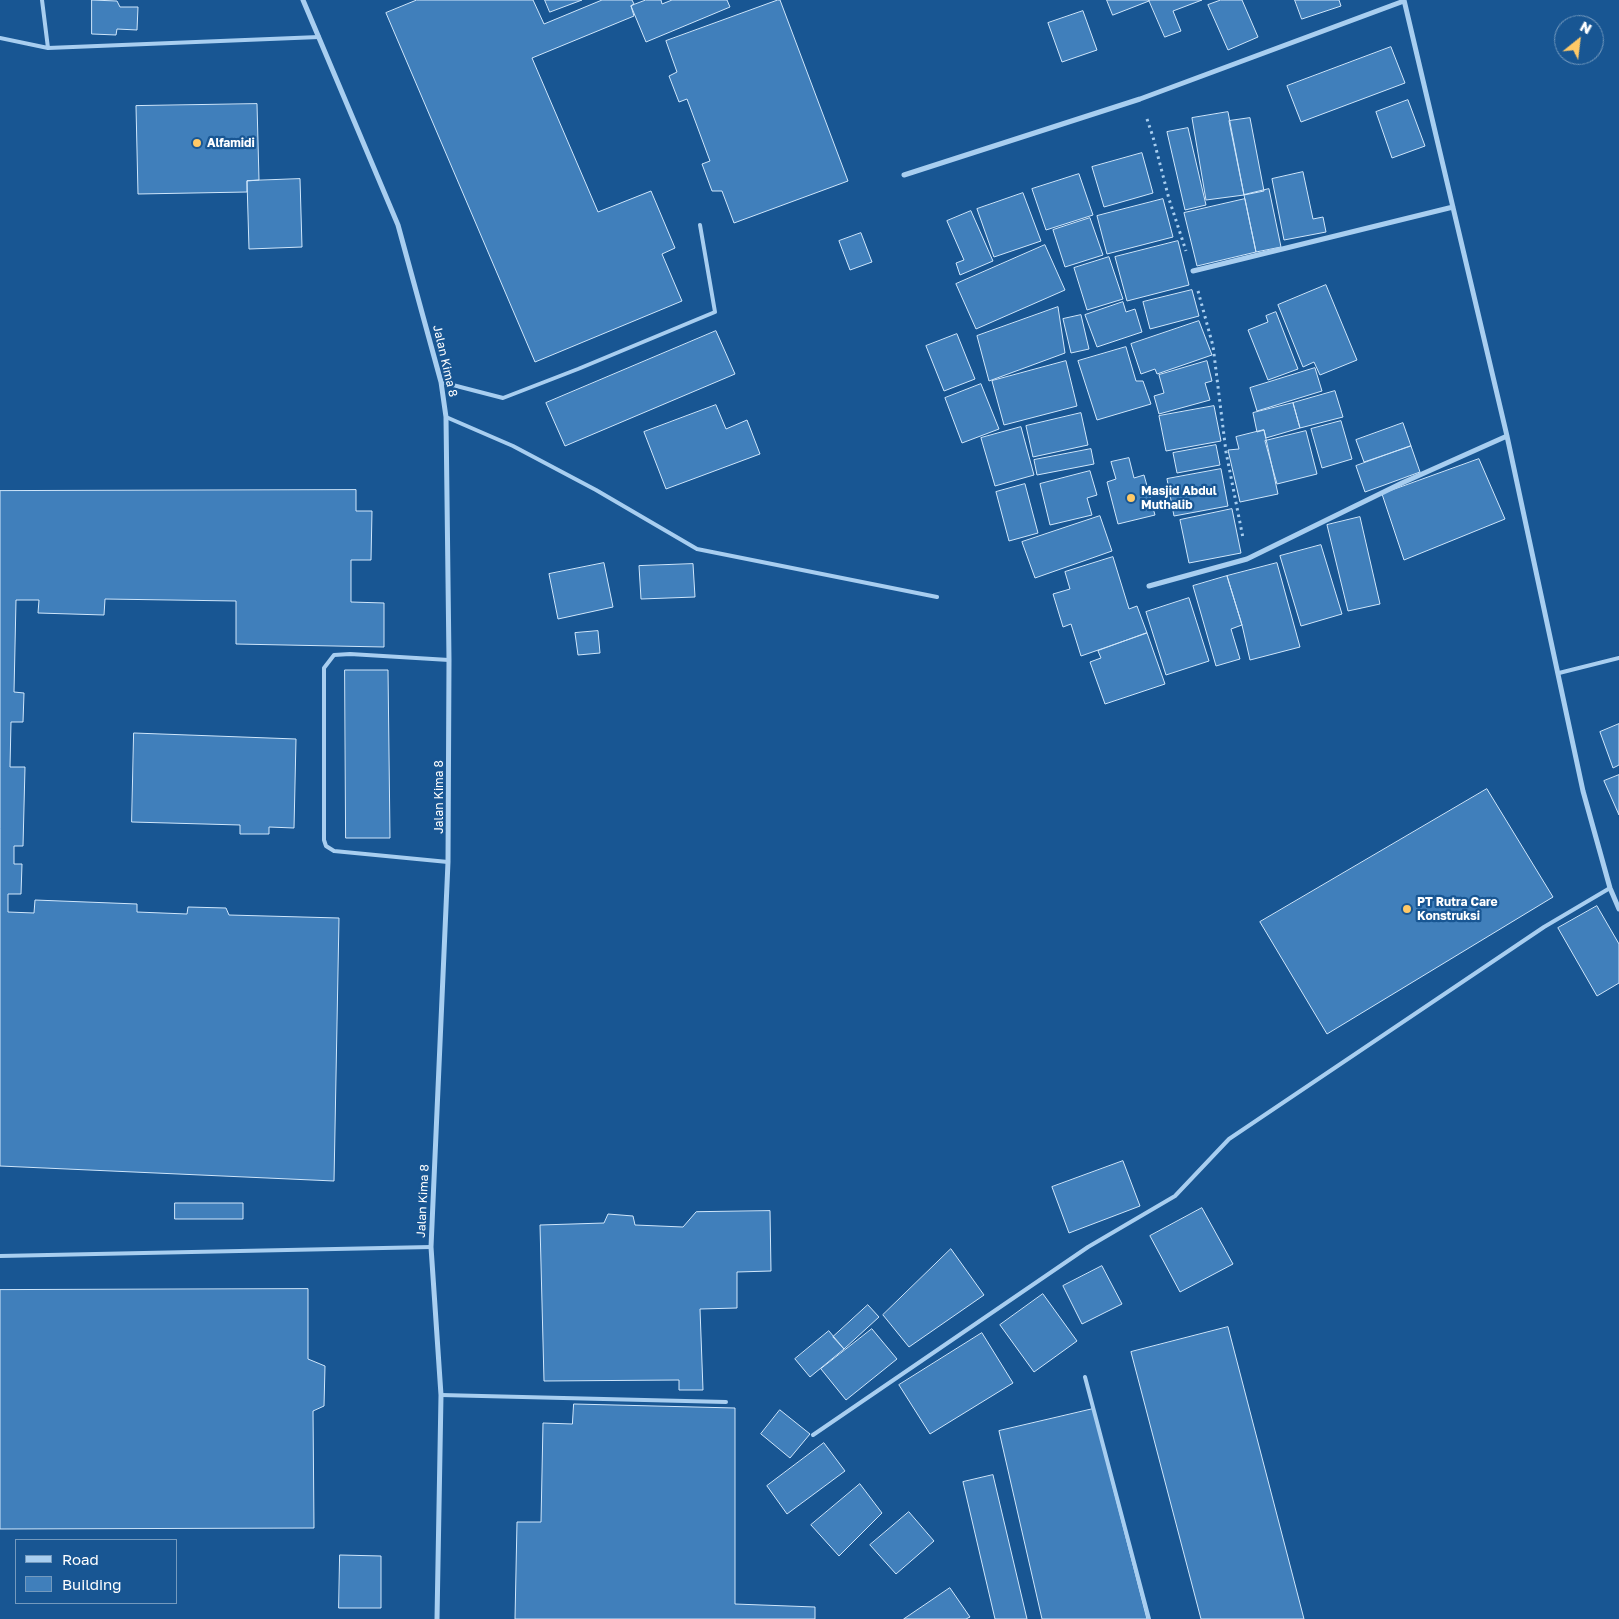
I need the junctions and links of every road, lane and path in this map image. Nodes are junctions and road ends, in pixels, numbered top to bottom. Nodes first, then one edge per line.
1 (42, 0) edge
2 (303, 0) edge
3 (1404, 1) edge
4 (319, 37) junction
5 (0, 38) edge
6 (48, 48) junction
7 (1140, 99) junction
8 (904, 175) dead end
9 (1453, 207) junction
10 (700, 225) dead end
11 (1193, 272) junction
12 (442, 382) junction
13 (446, 417) junction
14 (1507, 436) junction
15 (1247, 559) junction
16 (1149, 586) dead end
17 (937, 596) dead end
18 (1619, 658) edge
19 (449, 660) junction
20 (1559, 673) junction
21 (448, 862) junction
22 (1610, 888) junction
23 (1619, 909) edge
24 (431, 1247) junction
25 (0, 1256) edge
26 (1085, 1378) dead end
27 (441, 1395) junction
28 (726, 1402) dead end
29 (813, 1435) dead end
30 (437, 1619) edge
31 (1149, 1619) edge

1 - 6 lane
2 - 4 street, Jalan Kima 8
3 - 7 street
3 - 9 street
4 - 6 lane
4 - 12 street, Jalan Kima 8
5 - 6 lane
7 - 8 street
7 - 11 path
9 - 11 street
9 - 14 street
10 - 12 lane
11 - 15 path
12 - 13 street, Jalan Kima 8
13 - 17 lane
13 - 19 street, Jalan Kima 8
14 - 15 street
14 - 20 street
15 - 16 street
18 - 20 lane
19 - 21 street, Jalan Kima 8
19 - 21 lane
20 - 22 street
21 - 24 street, Jalan Kima 8
22 - 23 street
22 - 29 lane
24 - 25 lane
24 - 27 street, Jalan Kima 8
26 - 31 lane
27 - 28 lane
27 - 30 street, Jalan Kima 8

